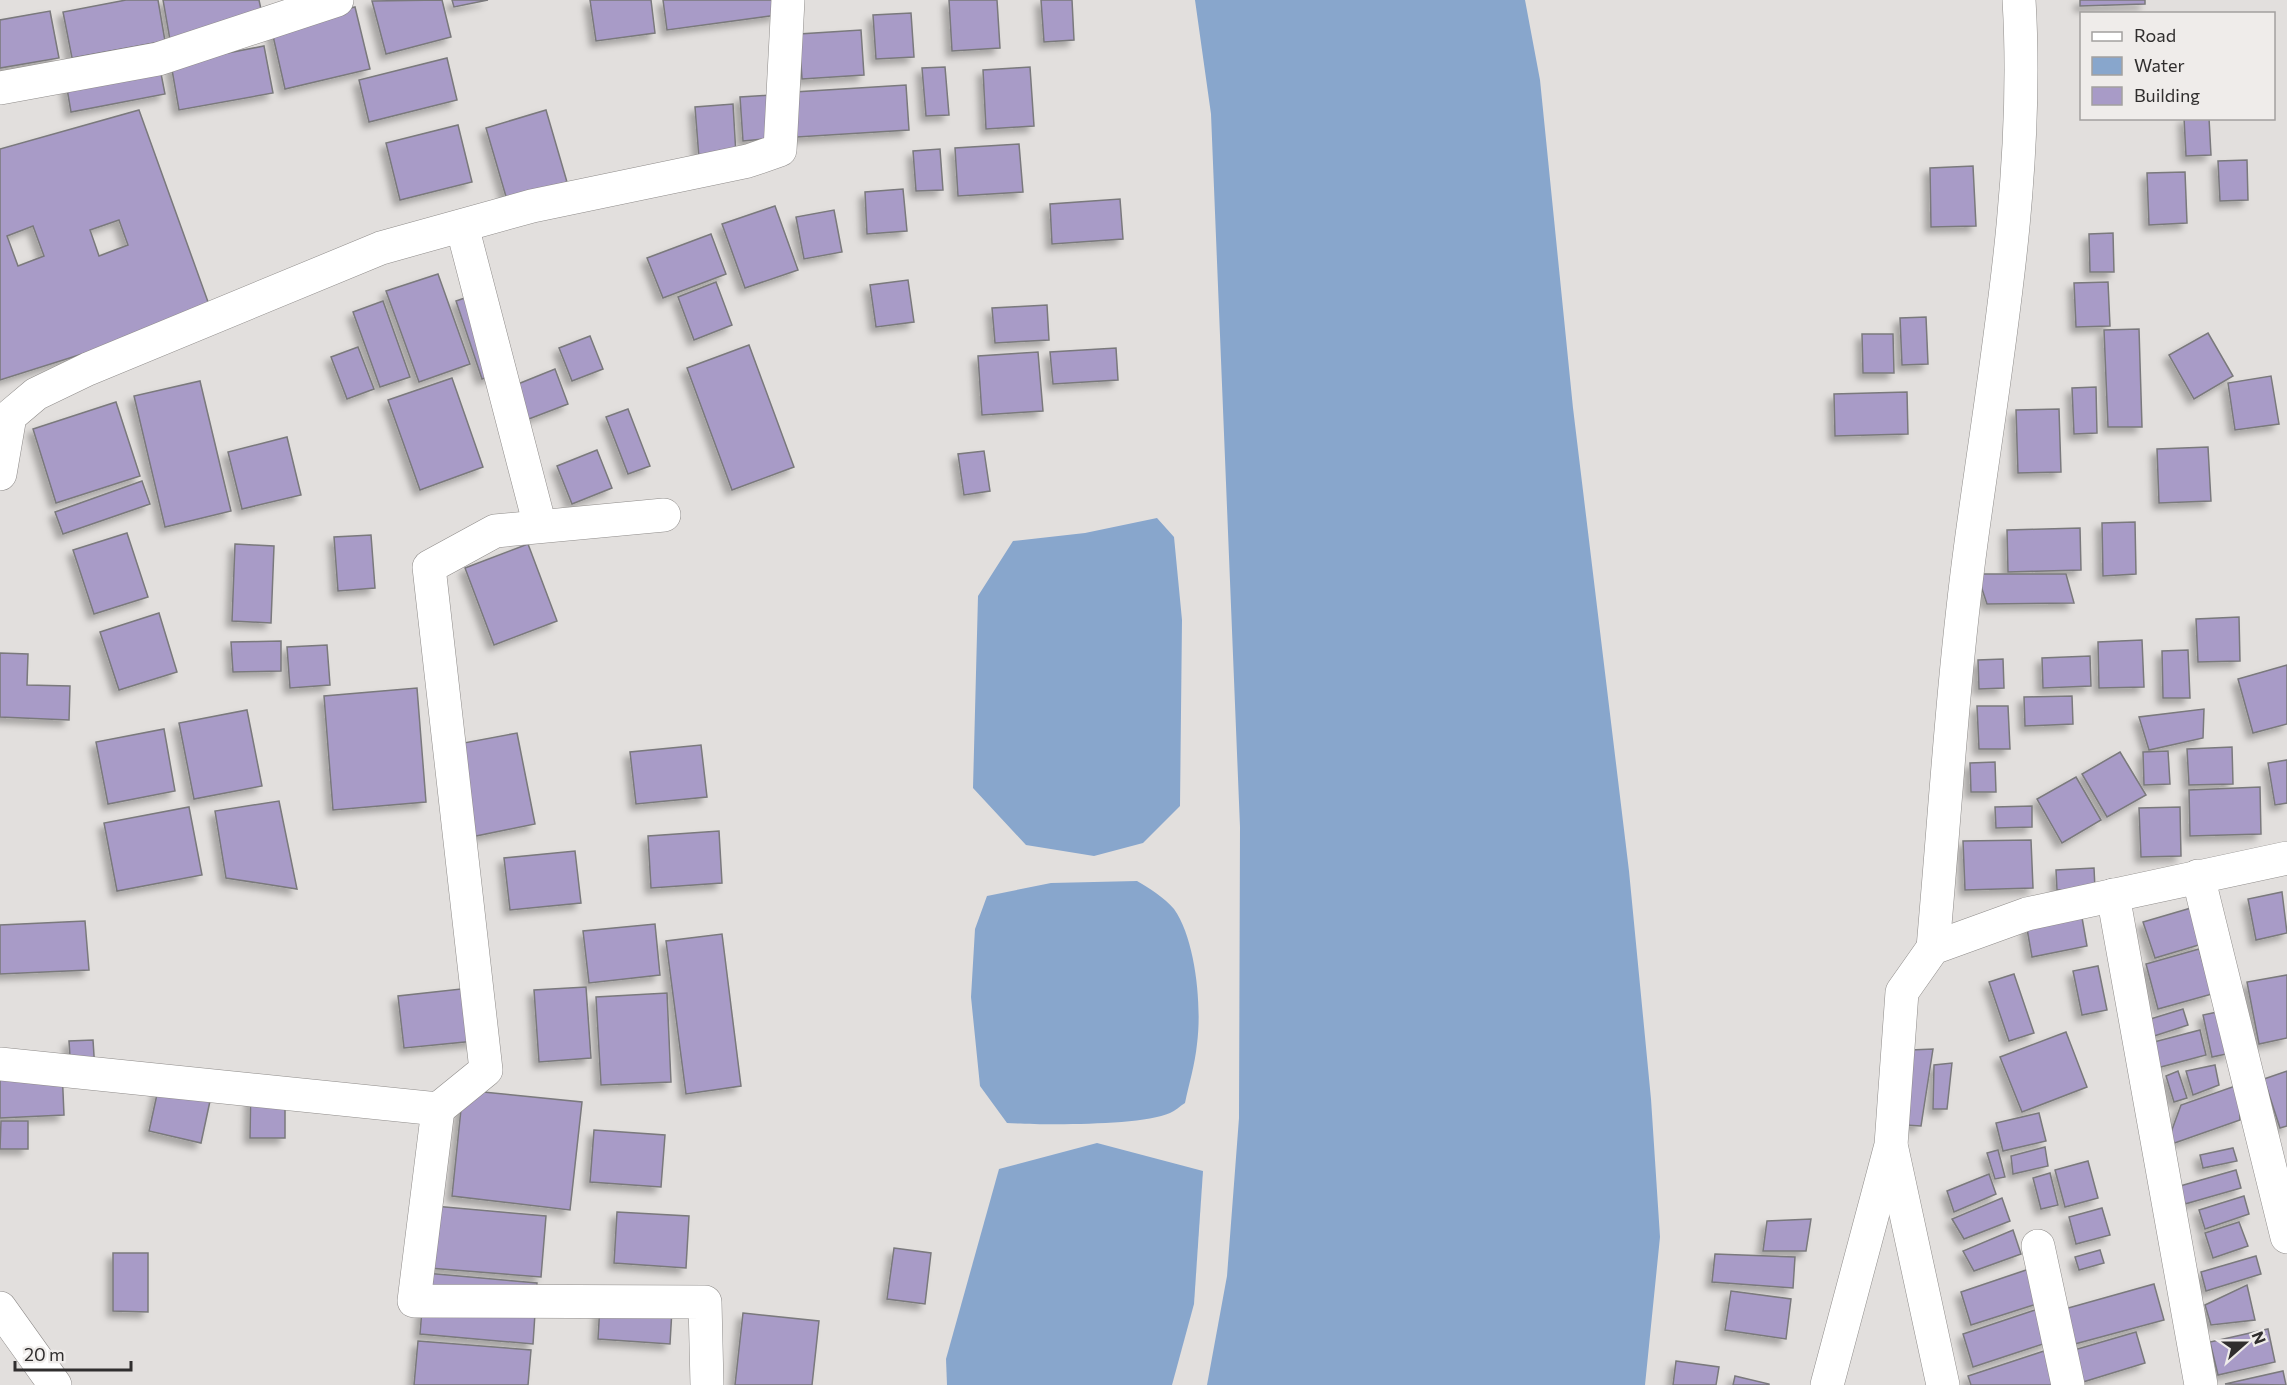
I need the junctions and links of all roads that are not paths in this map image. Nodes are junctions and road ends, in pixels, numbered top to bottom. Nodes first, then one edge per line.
1 (337, 0) edge
2 (788, 0) edge
3 (2019, 0) edge
4 (0, 88) edge
5 (462, 226) junction
6 (0, 474) edge
7 (664, 515) dead end
8 (540, 526) junction
9 (2287, 858) edge
10 (2198, 876) junction
11 (2113, 895) junction
12 (1933, 948) junction
13 (0, 1064) edge
14 (438, 1109) junction
15 (1891, 1145) junction
16 (2287, 1237) edge
17 (2038, 1246) dead end
18 (0, 1308) edge
19 (54, 1385) edge
20 (707, 1385) edge
21 (1827, 1385) edge
22 (1943, 1385) edge
23 (2068, 1385) edge
24 (2201, 1385) edge

1 - 4 street
2 - 5 street
3 - 12 street
5 - 6 street
5 - 8 street
7 - 8 street
8 - 14 street
9 - 10 street
10 - 11 street
10 - 16 street
11 - 12 street
11 - 24 street
12 - 15 street
13 - 14 street
14 - 20 street
15 - 21 street
15 - 22 street
17 - 23 street
18 - 19 street

